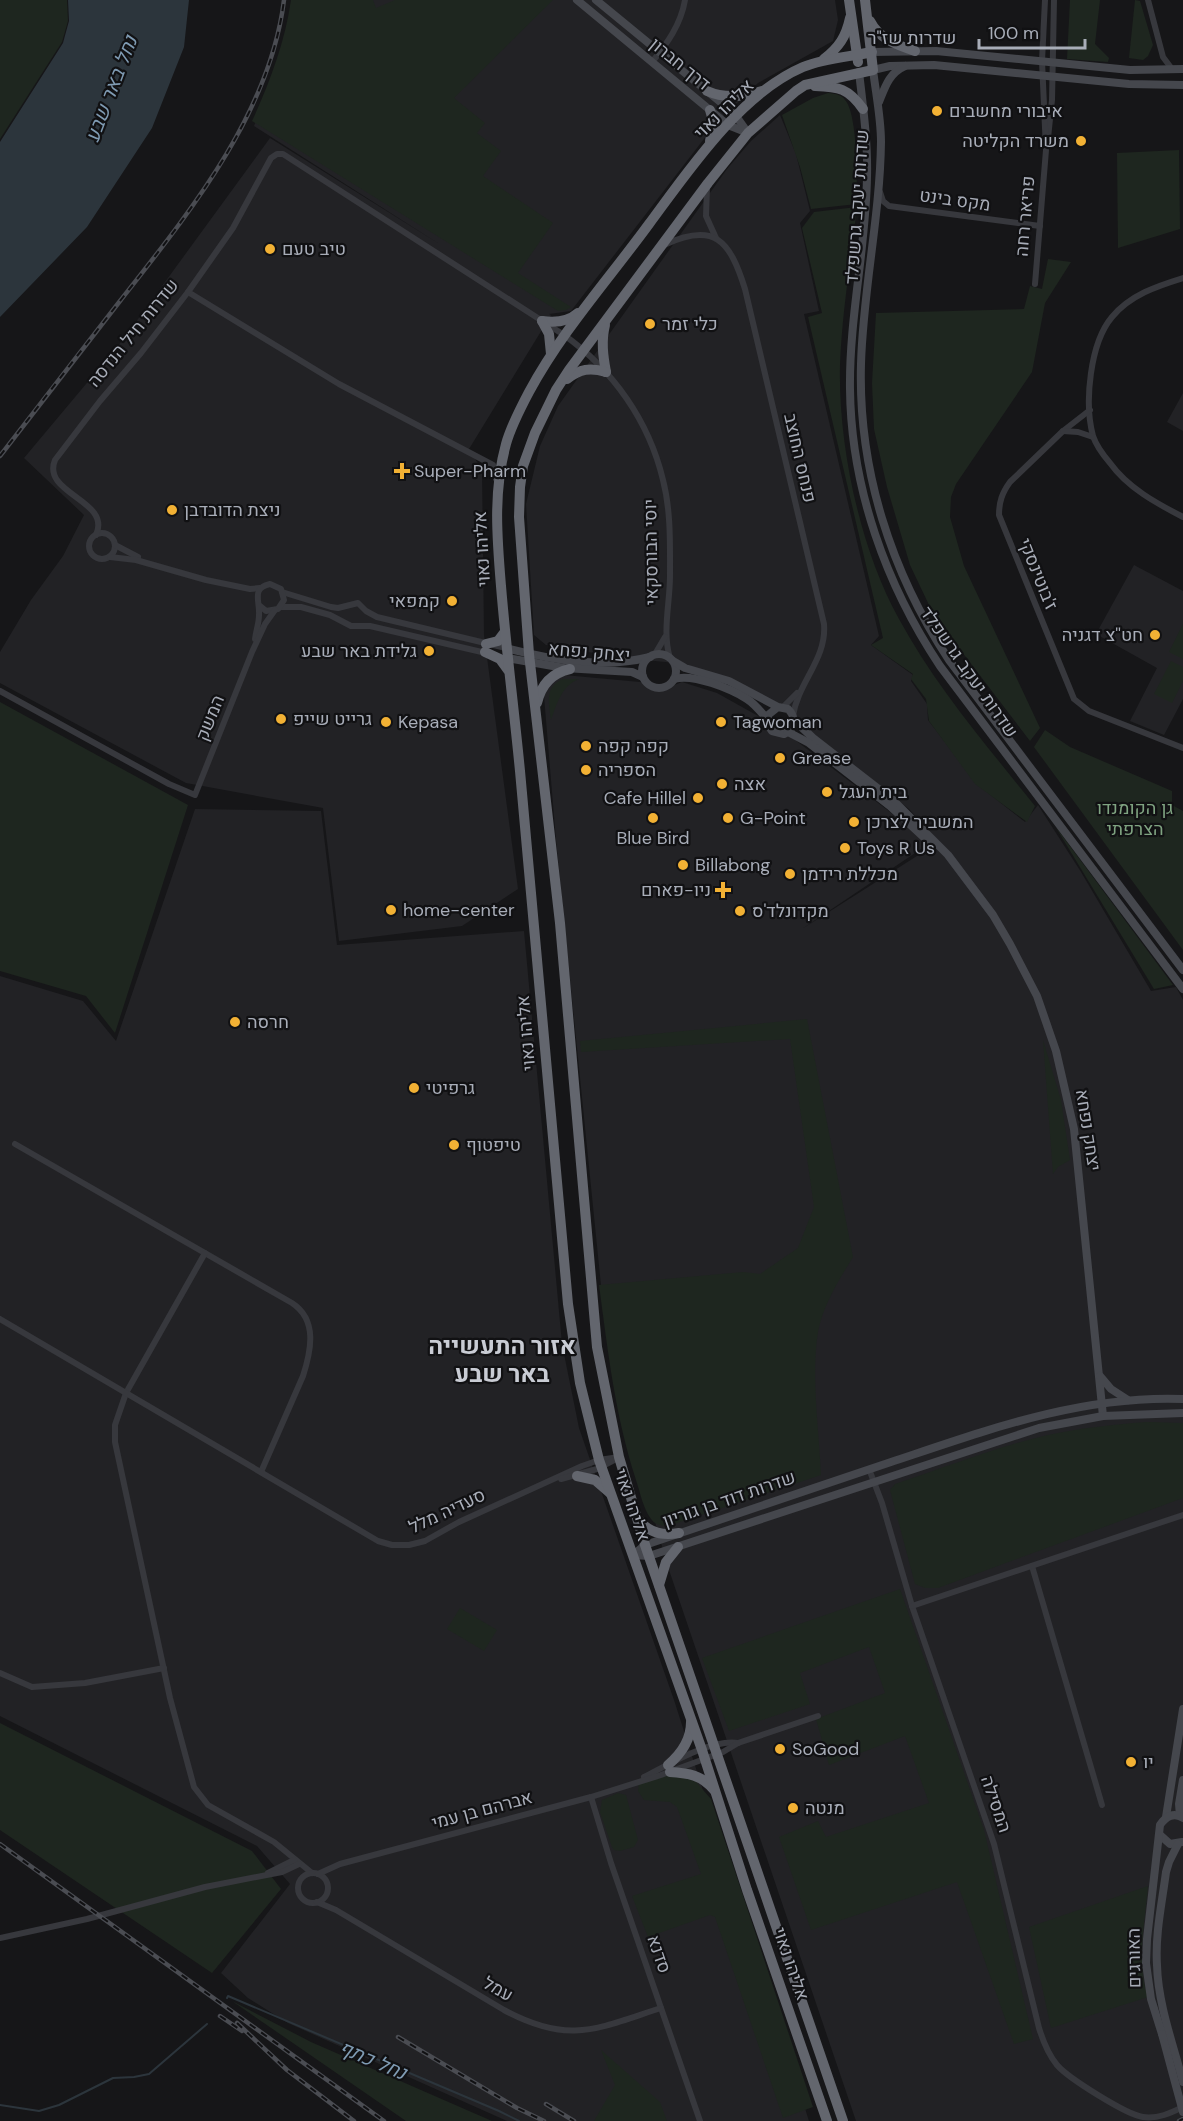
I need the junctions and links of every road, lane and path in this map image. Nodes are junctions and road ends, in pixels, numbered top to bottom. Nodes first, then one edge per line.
1 (577, 0) edge
2 (596, 0) edge
3 (685, 0) edge
4 (865, 0) edge
5 (1045, 0) edge
6 (1054, 0) edge
7 (1148, 0) edge
8 (850, 5) edge
9 (866, 13) junction
10 (915, 51) junction
11 (660, 52) junction
12 (872, 52) junction
13 (857, 55) junction
14 (1163, 57) junction
15 (822, 61) junction
16 (651, 62) junction
17 (1042, 62) junction
18 (1052, 63) junction
19 (907, 65) junction
20 (873, 70) junction
21 (1180, 70) edge
22 (1150, 71) junction
23 (859, 72) junction
24 (1042, 77) junction
25 (1053, 78) junction
26 (805, 85) junction
27 (1183, 85) edge
28 (768, 90) junction
29 (707, 91) junction
30 (878, 106) junction
31 (863, 109) junction
32 (710, 110) junction
33 (736, 116) junction
34 (728, 124) junction
35 (748, 133) junction
36 (709, 145) junction
37 (1046, 150) junction
38 (288, 157) joint
39 (708, 183) junction
40 (878, 186) junction
41 (1040, 226) junction
42 (716, 239) junction
43 (662, 246) junction
44 (1183, 278) edge
45 (1035, 284) dead end
46 (188, 292) junction
47 (586, 306) junction
48 (543, 321) junction
49 (606, 321) junction
50 (564, 335) junction
51 (585, 350) junction
52 (551, 354) junction
53 (606, 372) junction
54 (560, 385) junction
55 (1090, 410) junction
56 (1063, 431) junction
57 (1094, 437) junction
58 (498, 486) junction
59 (1183, 517) edge
60 (96, 535) junction
61 (115, 545) junction
62 (110, 556) junction
63 (149, 563) junction
64 (229, 584) junction
65 (260, 588) junction
66 (282, 592) junction
67 (258, 602) junction
68 (346, 606) junction
69 (278, 608) junction
70 (366, 612) junction
71 (345, 622) junction
72 (361, 625) junction
73 (504, 633) junction
74 (666, 634) junction
75 (486, 648) junction
76 (252, 652) junction
77 (507, 653) junction
78 (652, 656) junction
79 (530, 659) junction
80 (672, 660) junction
81 (570, 669) junction
82 (509, 670) junction
83 (643, 677) junction
84 (674, 678) junction
85 (802, 688) junction
86 (0, 691) edge
87 (780, 707) junction
88 (536, 712) junction
89 (794, 718) junction
90 (767, 719) junction
91 (788, 732) junction
92 (1183, 748) edge
93 (963, 874) junction
94 (1183, 970) edge
95 (1183, 989) edge
96 (15, 1144) dead end
97 (205, 1254) junction
98 (0, 1319) edge
99 (1098, 1374) junction
100 (126, 1393) junction
101 (1183, 1399) edge
102 (1129, 1400) junction
103 (1101, 1403) junction
104 (1183, 1413) edge
105 (1103, 1416) junction
106 (619, 1457) junction
107 (600, 1463) junction
108 (869, 1469) junction
109 (261, 1472) junction
110 (577, 1476) junction
111 (551, 1481) junction
112 (873, 1482) junction
113 (612, 1496) junction
114 (1183, 1515) edge
115 (638, 1519) junction
116 (679, 1533) junction
117 (645, 1545) junction
118 (678, 1547) junction
119 (633, 1555) junction
120 (649, 1557) junction
121 (1032, 1566) junction
122 (659, 1585) junction
123 (912, 1606) junction
124 (164, 1668) junction
125 (0, 1673) edge
126 (1183, 1709) edge
127 (818, 1716) dead end
128 (691, 1719) junction
129 (717, 1750) junction
130 (704, 1755) junction
131 (669, 1768) junction
132 (1183, 1780) edge
133 (716, 1792) junction
134 (591, 1797) junction
135 (1102, 1805) dead end
136 (1166, 1817) junction
137 (1182, 1817) edge
138 (1160, 1835) junction
139 (1181, 1843) edge
140 (297, 1864) junction
141 (340, 1864) junction
142 (315, 1874) junction
143 (299, 1882) junction
144 (326, 1882) junction
145 (326, 1894) junction
146 (317, 1902) junction
147 (336, 1910) junction
148 (0, 1938) edge
149 (661, 2008) junction
150 (1166, 2033) junction
151 (1183, 2082) edge
152 (1183, 2107) edge
153 (1183, 2112) edge
154 (700, 2121) edge
155 (827, 2121) edge
156 (843, 2121) edge

1 - 16 main road, דרך חברון
2 - 11 main road, דרך חברון
3 - 11 street
4 - 9 highway
5 - 17 street, פריאר רחה
6 - 18 street, פריאר רחה
7 - 14 street
8 - 13 highway
8 - 15 highway
9 - 10 highway
9 - 12 highway
10 - 12 main road, שדרות שז"ר
10 - 17 main road, שדרות שז"ר
11 - 16 street
11 - 29 main road, דרך חברון
12 - 13 highway, שדרות שז"ר
12 - 20 highway
13 - 15 highway, אליהו נאוי
13 - 23 highway
14 - 21 street
14 - 22 street
15 - 28 highway, אליהו נאוי
16 - 32 main road, דרך חברון
17 - 18 main road, שדרות שז"ר
17 - 24 street, פריאר רחה
18 - 22 main road, שדרות שז"ר
18 - 25 street, פריאר רחה
19 - 20 main road, שדרות שז"ר
19 - 24 main road, שדרות שז"ר
19 - 30 main road
20 - 23 highway, אליהו נאוי
20 - 30 main road, שדרות יעקב גרשפלד
21 - 22 main road, שדרות שז"ר
23 - 26 highway, אליהו נאוי
23 - 31 main road, שדרות יעקב גרשפלד
24 - 25 main road, שדרות שז"ר
24 - 37 street, פריאר רחה
25 - 27 main road, שדרות שז"ר
25 - 37 street, פריאר רחה
26 - 31 highway
26 - 35 highway, אליהו נאוי
28 - 29 highway
28 - 33 highway, אליהו נאוי
29 - 33 main road, דרך חברון
30 - 40 main road, שדרות יעקב גרשפלד
31 - 95 main road, שדרות יעקב גרשפלד
32 - 34 main road, דרך חברון
32 - 36 highway
33 - 34 highway, אליהו נאוי
33 - 35 main road, דרך חברון
34 - 35 main road, דרך חברון
34 - 36 highway, אליהו נאוי
35 - 39 highway, אליהו נאוי
36 - 47 highway, אליהו נאוי
37 - 41 street, פריאר רחה
38 - 46 street, שדרות חיל הנדסה
38 - 48 street, יוסי הבורסקאי
39 - 42 street, פנחס החוצב
39 - 43 highway, אליהו נאוי
40 - 41 street, מקס בינט
40 - 94 main road, שדרות יעקב גרשפלד
41 - 45 street, פריאר רחה
42 - 43 street
42 - 85 street, פנחס החוצב
43 - 49 highway, אליהו נאוי
44 - 55 street
46 - 58 street
46 - 60 street, שדרות חיל הנדסה
47 - 48 highway
47 - 50 highway, אליהו נאוי
48 - 50 street, יוסי הבורסקאי
48 - 52 highway
49 - 51 highway, אליהו נאוי
49 - 53 highway
50 - 51 street, יוסי הבורסקאי
50 - 52 highway, אליהו נאוי
51 - 53 street, יוסי הבורסקאי
51 - 54 highway, אליהו נאוי
52 - 58 highway, אליהו נאוי
53 - 54 highway
53 - 74 street, יוסי הבורסקאי
54 - 79 highway, אליהו נאוי
55 - 56 street, ז'בוטינסקי
55 - 57 street
56 - 57 street
56 - 92 street, ז'בוטינסקי
57 - 59 street
58 - 73 highway, אליהו נאוי
60 - 61 street
60 - 62 street
61 - 62 street
61 - 63 street
62 - 63 street
63 - 64 street
64 - 65 street
64 - 67 street
65 - 66 street
65 - 67 street
66 - 68 street
66 - 69 street
67 - 69 street
67 - 76 street, המשק
68 - 70 street
68 - 71 street
69 - 71 street
69 - 76 street, המשק
70 - 72 street
70 - 75 street
71 - 72 street
72 - 75 street
73 - 75 highway
73 - 77 highway, אליהו נאוי
74 - 78 street, יוסי הבורסקאי
74 - 80 street, יוסי הבורסקאי
75 - 77 street
75 - 82 highway
76 - 86 street, המשק
77 - 79 main road
77 - 82 highway, אליהו נאוי
78 - 79 main road, יצחק נפחא
78 - 80 main road
78 - 83 main road
79 - 81 main road, יצחק נפחא
79 - 88 highway, אליהו נאוי
80 - 84 main road
80 - 87 main road
81 - 83 main road, יצחק נפחא
81 - 88 highway
82 - 107 highway, אליהו נאוי
83 - 84 main road
84 - 90 main road
85 - 87 street, פנחס החוצב
85 - 89 street, פנחס החוצב
87 - 89 main road
87 - 90 main road
88 - 106 highway, אליהו נאוי
89 - 91 main road
89 - 93 main road, יצחק נפחא
90 - 91 main road
91 - 93 main road, יצחק נפחא
93 - 99 main road, יצחק נפחא
96 - 97 street
97 - 100 street
97 - 109 street
98 - 100 street, סעדיה מלל
99 - 102 main road
99 - 103 main road, יצחק נפחא
100 - 109 street, סעדיה מלל
100 - 124 street
101 - 102 main road, שדרות דוד בן גוריון
102 - 103 main road, שדרות דוד בן גוריון
103 - 105 main road, יצחק נפחא
103 - 108 main road, שדרות דוד בן גוריון
104 - 105 main road, שדרות דוד בן גוריון
105 - 112 main road, שדרות דוד בן גוריון
106 - 107 street, סעדיה מלל
106 - 115 highway, אליהו נאוי
107 - 110 street, סעדיה מלל
107 - 111 street, סעדיה מלל
107 - 113 highway, אליהו נאוי
108 - 112 street, המסילה
108 - 116 main road, שדרות דוד בן גוריון
109 - 111 street, סעדיה מלל
110 - 111 street, סעדיה מלל
110 - 113 highway
112 - 118 main road, שדרות דוד בן גוריון
112 - 123 street, המסילה
113 - 119 highway, אליהו נאוי
114 - 121 street
115 - 116 highway
115 - 117 highway, אליהו נאוי
116 - 117 main road, שדרות דוד בן גוריון
117 - 119 main road, שדרות דוד בן גוריון
117 - 120 highway, אליהו נאוי
118 - 120 main road, שדרות דוד בן גוריון
118 - 122 highway
119 - 120 main road, שדרות דוד בן גוריון
119 - 128 highway, אליהו נאוי
120 - 122 highway, אליהו נאוי
121 - 123 street
121 - 135 street
122 - 129 highway, אליהו נאוי
123 - 152 street, המסילה
124 - 125 street
124 - 140 street
126 - 136 main road
127 - 129 street, אברהם בן עמי
128 - 130 highway, אליהו נאוי
128 - 131 highway
129 - 130 street, אברהם בן עמי
129 - 156 highway, אליהו נאוי
130 - 131 street, אברהם בן עמי
130 - 133 highway, אליהו נאוי
131 - 133 highway
131 - 134 street, אברהם בן עמי
132 - 137 main road
133 - 155 highway, אליהו נאוי
134 - 141 street, אברהם בן עמי
134 - 149 street, סדנא
136 - 137 main road
136 - 138 main road, האורגים
138 - 139 main road
138 - 150 main road, האורגים
139 - 150 main road, האורגים
140 - 142 street
140 - 143 street
140 - 148 street
141 - 142 street, אברהם בן עמי
141 - 144 street
142 - 143 street
142 - 144 street
143 - 146 street
144 - 145 street
145 - 146 street
145 - 147 street, עמל
146 - 147 street, עמל
147 - 149 street, עמל
149 - 154 street, סדנא
150 - 151 main road, האורגים
150 - 153 main road, האורגים, bridge

